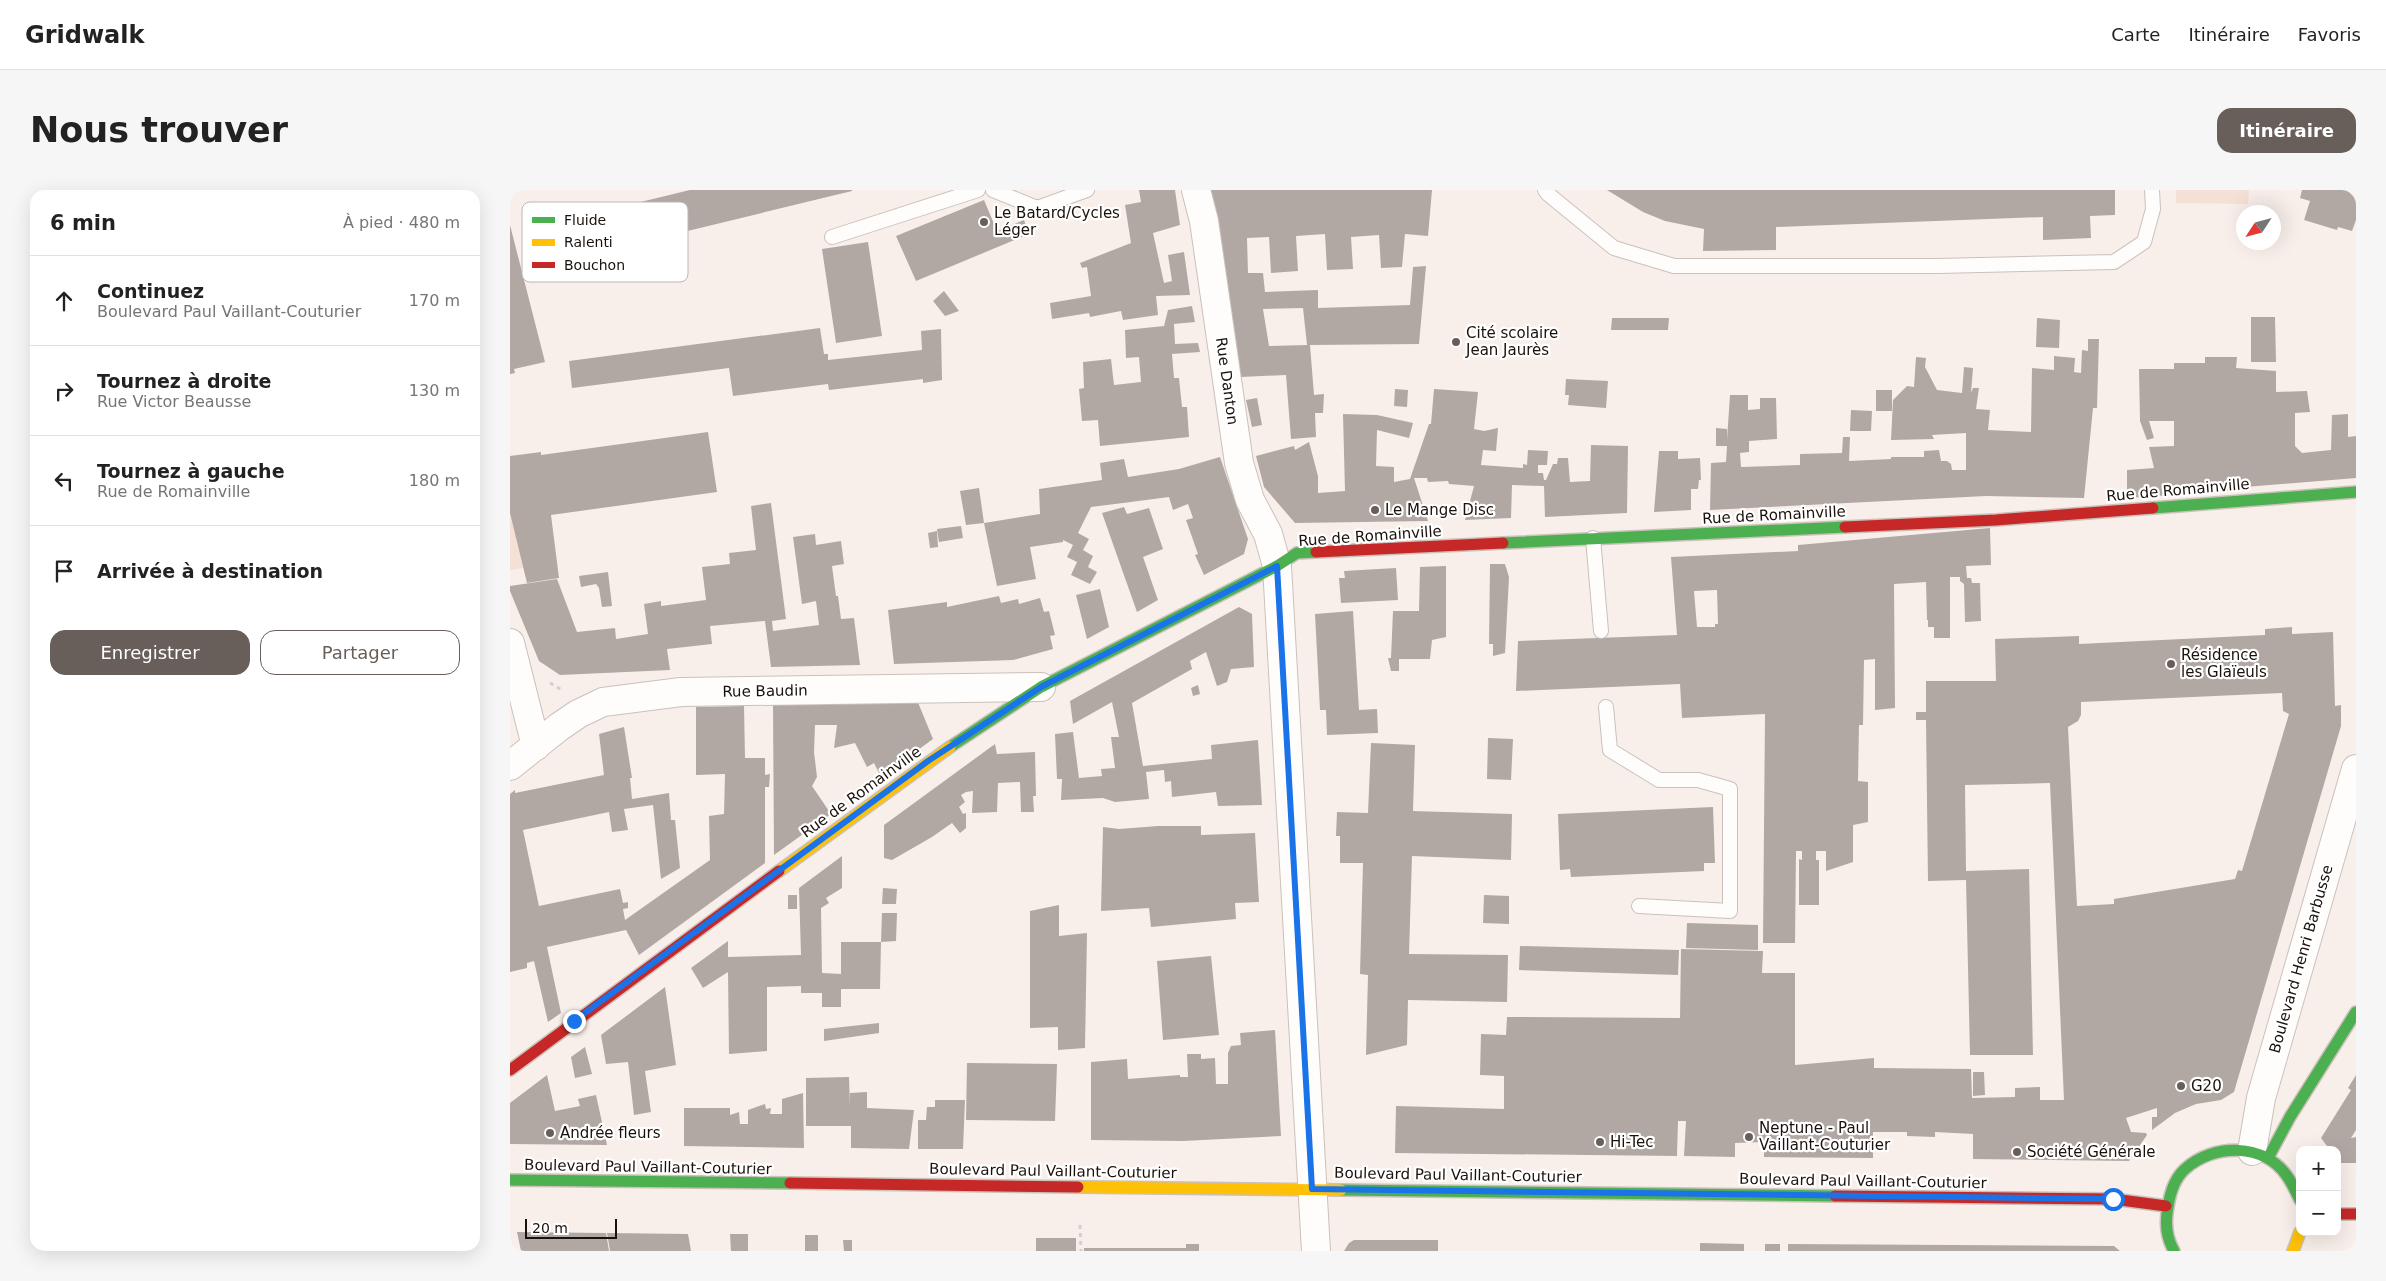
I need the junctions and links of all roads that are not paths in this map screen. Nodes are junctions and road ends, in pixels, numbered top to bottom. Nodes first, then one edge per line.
1 (978, 190) edge
2 (993, 190) edge
3 (1087, 190) edge
4 (1196, 190) edge
5 (1545, 190) edge
6 (2152, 190) edge
7 (832, 237) dead end
8 (2356, 492) edge
9 (1593, 538) junction
10 (1277, 566) junction
11 (1600, 631) dead end
12 (510, 643) edge
13 (1041, 687) junction
14 (1606, 708) dead end
15 (536, 746) junction
16 (510, 766) edge
17 (2356, 769) edge
18 (1640, 906) dead end
19 (2356, 1012) edge
20 (510, 1070) edge
21 (2260, 1154) junction
22 (510, 1180) edge
23 (1312, 1189) junction
24 (2297, 1191) edge
25 (2166, 1206) junction
26 (2341, 1214) edge
27 (2356, 1214) edge
28 (2299, 1236) edge
29 (1316, 1251) edge
30 (2174, 1251) edge
31 (2294, 1251) edge

1 - 7 lane
2 - 3 lane
4 - 10 street, Rue Danton
5 - 6 lane
8 - 9 main road, Rue de Romainville
9 - 10 main road, Rue de Romainville
9 - 11 lane
10 - 13 main road, Rue de Romainville
10 - 23 street, Rue Danton
12 - 15 street
13 - 15 street, Rue Baudin
13 - 20 main road, Rue de Romainville
14 - 18 lane
15 - 16 street, Rue Baudin
17 - 21 street, Boulevard Henri Barbusse
19 - 21 main road
21 - 24 main road
21 - 25 main road
22 - 23 main road, Boulevard Paul Vaillant-Couturier
23 - 25 main road, Boulevard Paul Vaillant-Couturier
23 - 29 street, Rue Danton
25 - 30 main road
26 - 27 main road
28 - 31 main road

